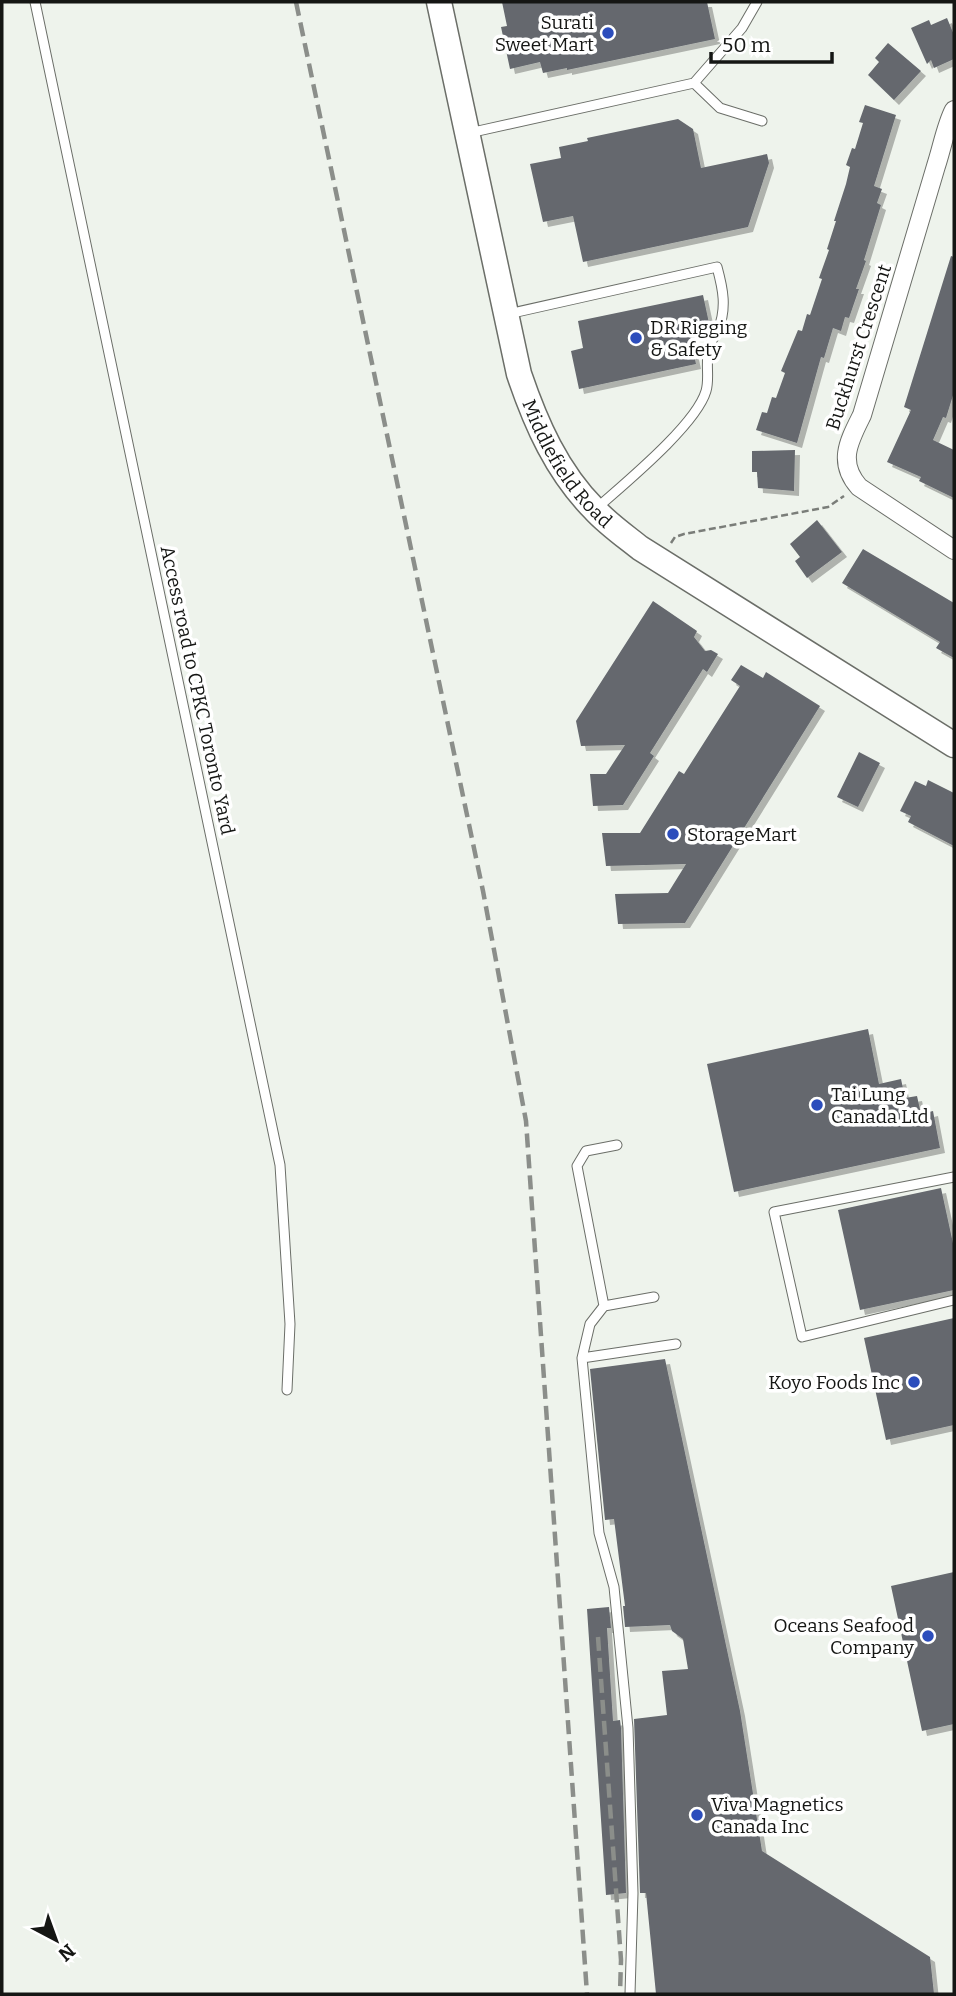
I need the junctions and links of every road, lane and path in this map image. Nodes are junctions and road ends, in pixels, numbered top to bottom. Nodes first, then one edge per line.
1 (35, 2) edge
2 (439, 2) edge
3 (757, 2) edge
4 (694, 83) junction
5 (954, 110) edge
6 (762, 121) dead end
7 (467, 133) junction
8 (506, 314) junction
9 (836, 502) dead end
10 (595, 510) junction
11 (675, 537) dead end
12 (954, 550) edge
13 (954, 746) edge
14 (617, 1144) dead end
15 (954, 1177) edge
16 (654, 1297) dead end
17 (954, 1300) edge
18 (604, 1306) junction
19 (676, 1344) dead end
20 (582, 1358) junction
21 (287, 1390) dead end
22 (630, 1994) edge

1 - 21 lane, Access road to CPKC Toronto Yard
2 - 7 main road, Middlefield Road
3 - 4 lane
4 - 6 lane
4 - 7 lane
5 - 12 street, Buckhurst Crescent
7 - 8 main road, Middlefield Road
8 - 10 main road, Middlefield Road
8 - 10 lane
9 - 11 path
10 - 13 main road, Middlefield Road
14 - 18 lane
15 - 17 lane
16 - 18 lane
18 - 20 lane
19 - 20 lane
20 - 22 lane

